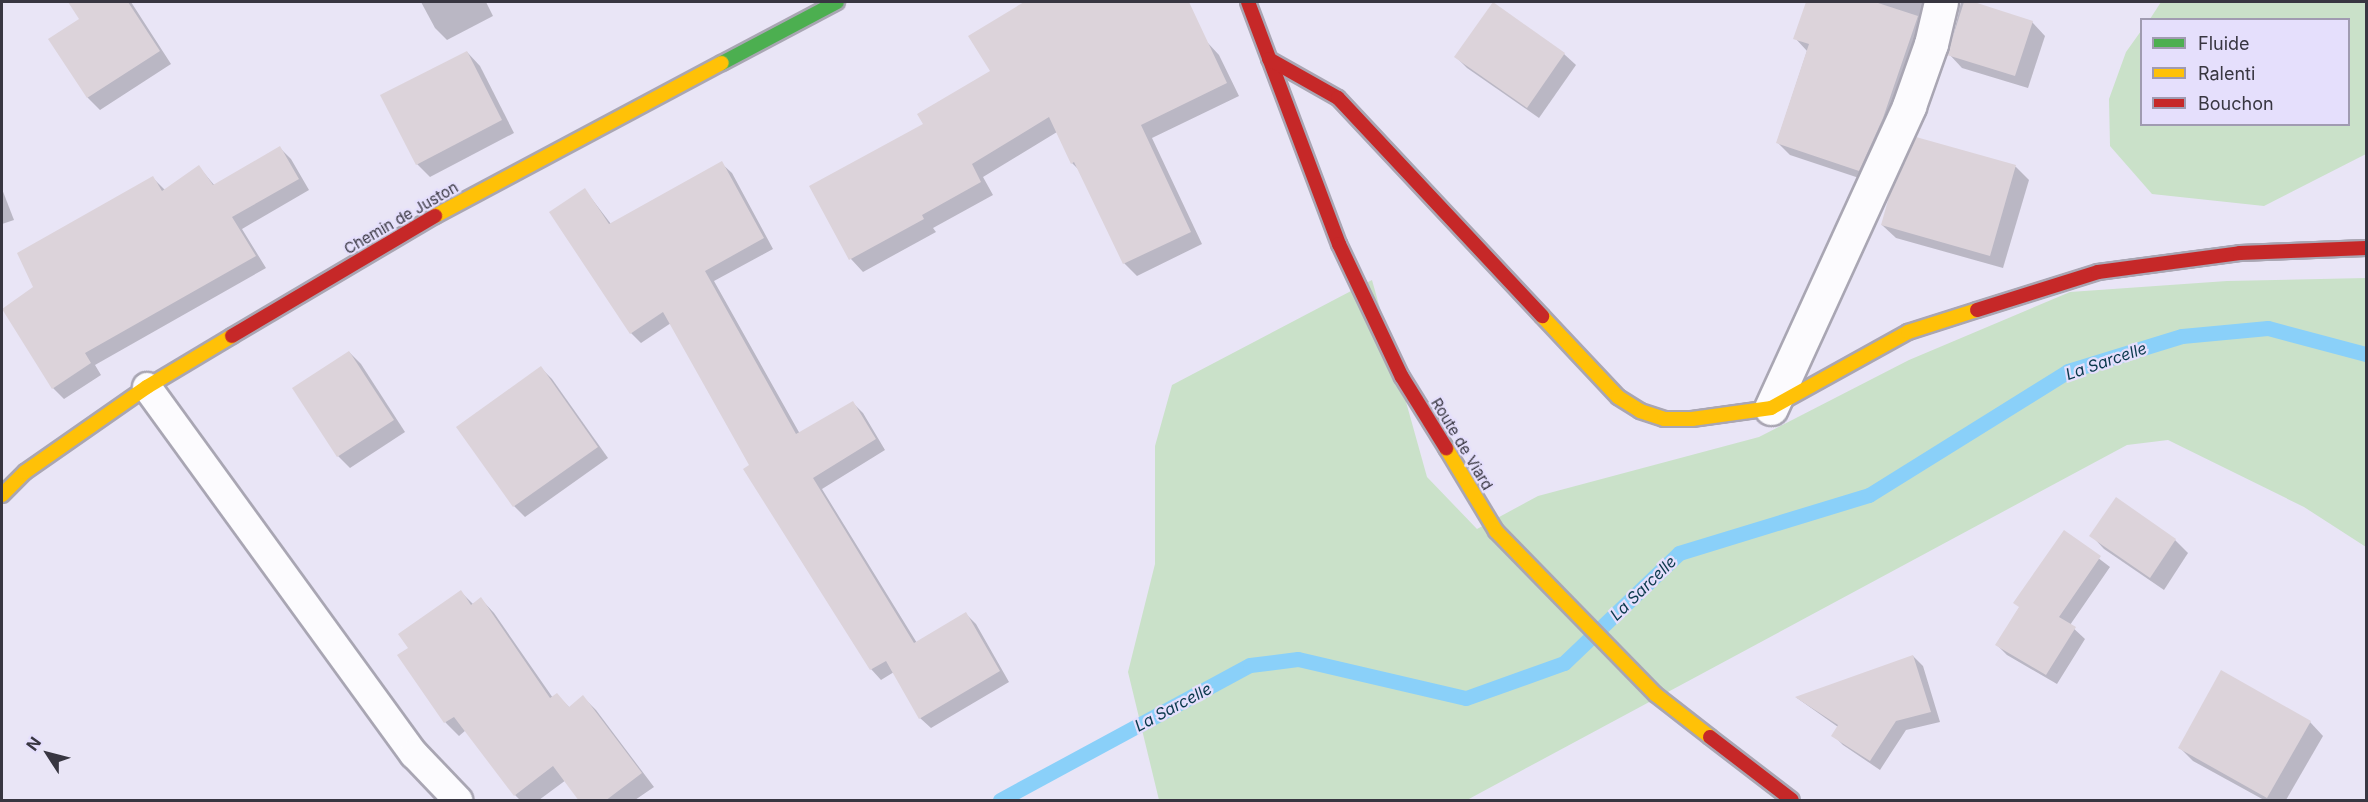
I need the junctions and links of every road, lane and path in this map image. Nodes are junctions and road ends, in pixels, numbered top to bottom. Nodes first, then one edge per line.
1 (837, 2) edge
2 (1248, 2) edge
3 (1941, 2) edge
4 (1269, 59) junction
5 (2367, 248) edge
6 (147, 387) junction
7 (1771, 408) junction
8 (2, 495) edge
9 (458, 801) edge
10 (1792, 801) edge

1 - 6 street, Chemin de Juston
2 - 4 street, Route de Viard
3 - 7 street
4 - 7 street
4 - 10 street, Route de Viard
5 - 7 street
6 - 8 street, Chemin de Juston
6 - 9 lane

